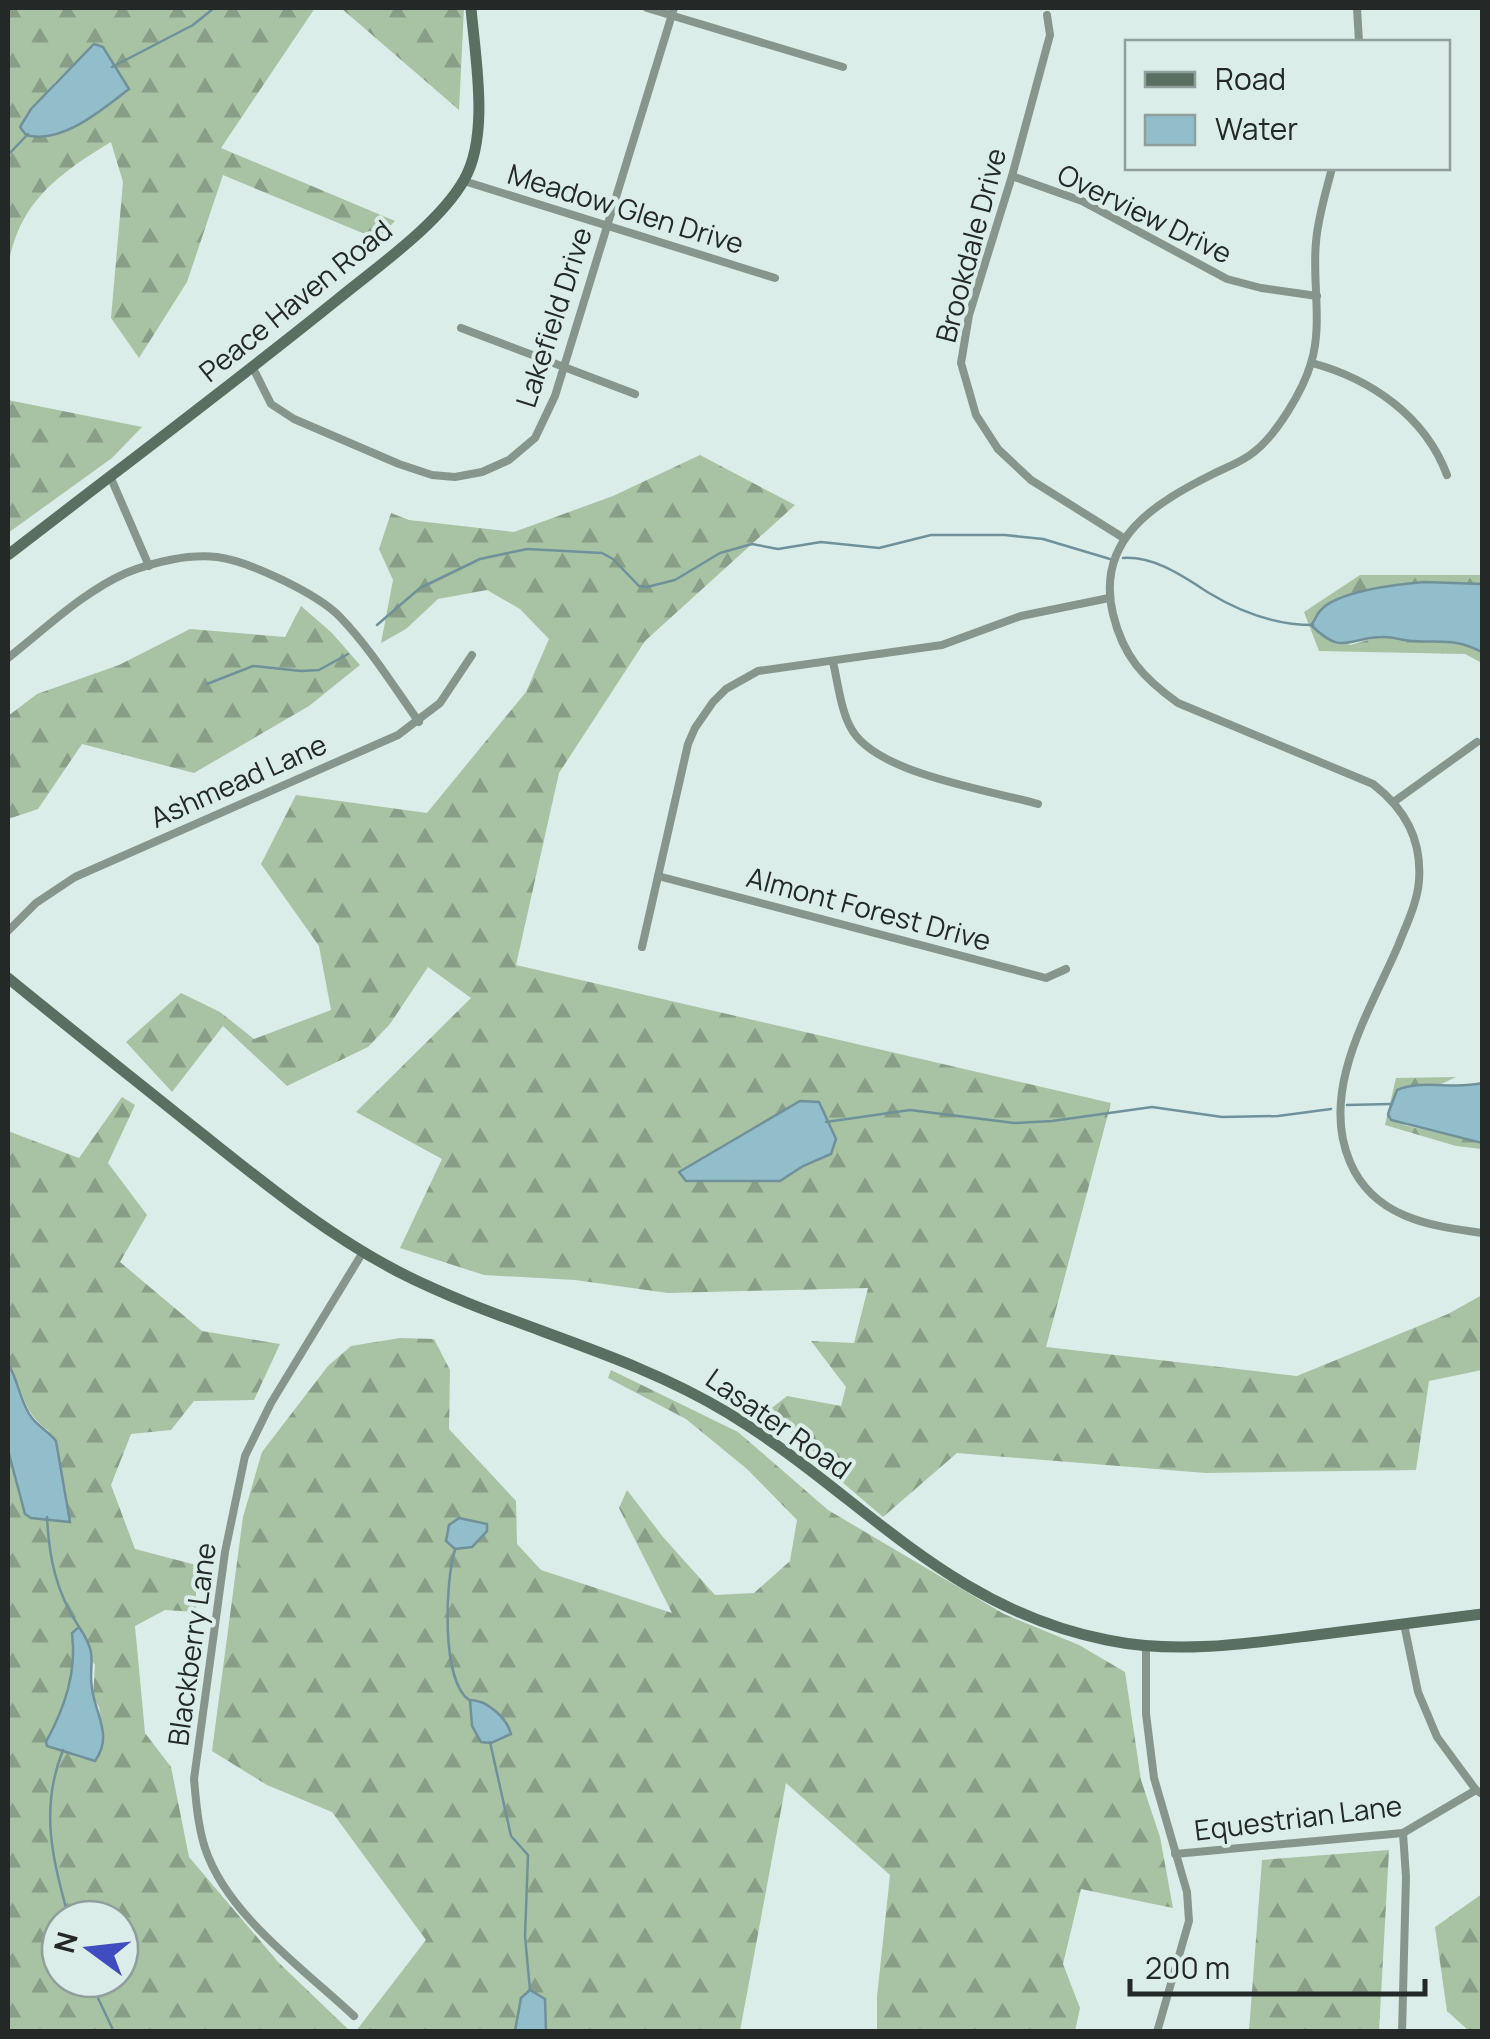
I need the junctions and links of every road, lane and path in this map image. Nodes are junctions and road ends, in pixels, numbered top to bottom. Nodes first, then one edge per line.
1 (471, 8) edge
2 (647, 8) edge
3 (1357, 8) edge
4 (672, 11) edge
5 (1047, 15) dead end
6 (1359, 40) edge
7 (843, 66) dead end
8 (1332, 170) edge
9 (1012, 176) junction
10 (464, 181) junction
11 (606, 225) junction
12 (775, 278) dead end
13 (1317, 296) junction
14 (461, 328) dead end
15 (1312, 363) junction
16 (564, 366) junction
17 (253, 368) junction
18 (635, 394) dead end
19 (1447, 475) dead end
20 (110, 476) junction
21 (1122, 537) junction
22 (8, 555) edge
23 (150, 566) junction
24 (1109, 598) junction
25 (472, 655) dead end
26 (8, 658) edge
27 (833, 662) junction
28 (419, 722) junction
29 (1477, 742) dead end
30 (1395, 801) junction
31 (1038, 804) dead end
32 (658, 876) junction
33 (8, 931) edge
34 (642, 947) dead end
35 (1066, 969) dead end
36 (8, 978) edge
37 (1482, 1233) edge
38 (362, 1252) junction
39 (1482, 1614) edge
40 (1404, 1624) junction
41 (1146, 1646) junction
42 (1479, 1792) edge
43 (1403, 1832) junction
44 (1176, 1854) junction
45 (354, 2016) dead end
46 (1156, 2032) edge
47 (1402, 2032) edge

1 - 10 street, Peace Haven Road
2 - 4 street
3 - 6 street
4 - 7 street
4 - 11 street, Lakefield Drive
5 - 9 street, Brookdale Drive
8 - 13 street
9 - 13 street, Overview Drive
9 - 21 street, Brookdale Drive
10 - 11 street, Meadow Glen Drive
10 - 17 street, Peace Haven Road
11 - 12 street, Meadow Glen Drive
11 - 16 street, Lakefield Drive
13 - 15 street
14 - 16 street
15 - 19 street
15 - 21 street
16 - 17 street, Lakefield Drive
16 - 18 street
17 - 20 street, Peace Haven Road
20 - 22 street, Peace Haven Road
20 - 23 street
21 - 24 street
23 - 26 street
23 - 28 street
24 - 27 street
24 - 30 street
25 - 28 street, Ashmead Lane
27 - 31 street
27 - 32 street
28 - 33 street, Ashmead Lane
29 - 30 street
30 - 37 street
32 - 34 street
32 - 35 street, Almont Forest Drive
36 - 38 street, Lasater Road
38 - 41 street, Lasater Road
38 - 45 street, Blackberry Lane
39 - 40 street, Lasater Road
40 - 41 street, Lasater Road
40 - 42 street
41 - 44 street
42 - 43 street, Equestrian Lane
43 - 44 street, Equestrian Lane
43 - 47 street
44 - 46 street

